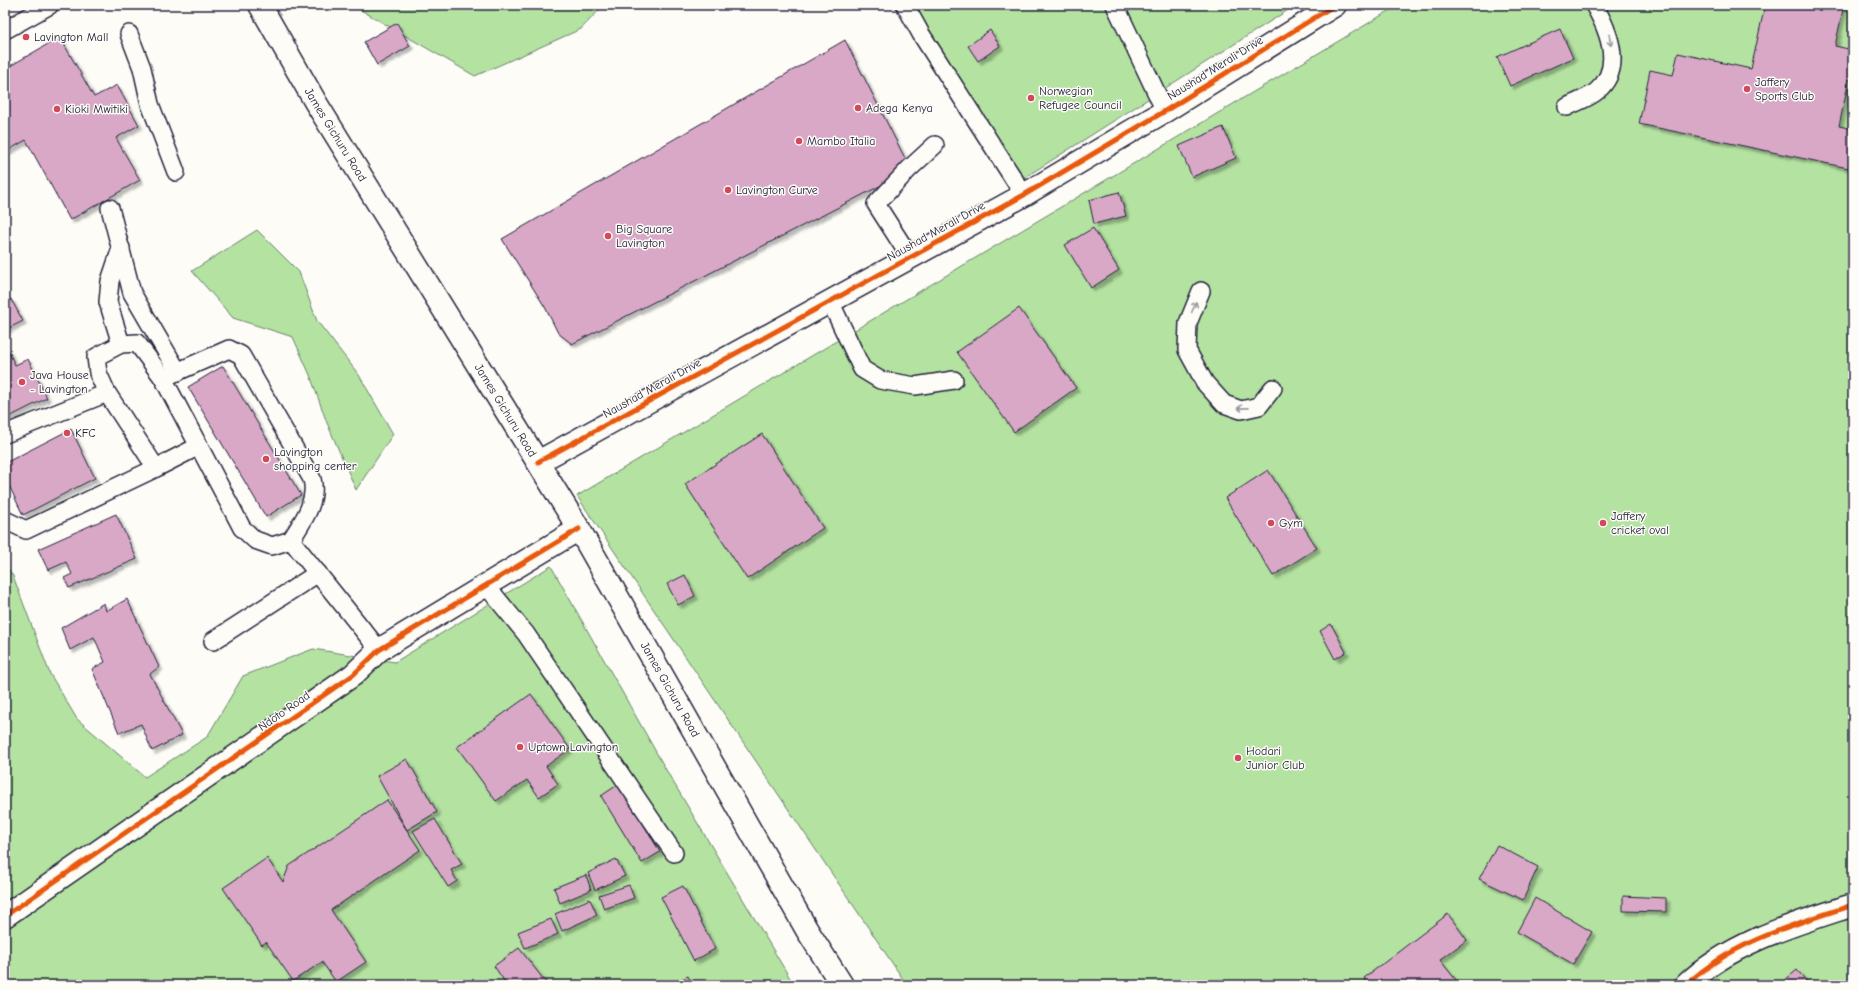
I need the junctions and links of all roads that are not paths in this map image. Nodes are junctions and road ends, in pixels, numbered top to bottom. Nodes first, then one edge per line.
1 (50, 5) edge
2 (260, 5) edge
3 (904, 5) edge
4 (1115, 5) edge
5 (1335, 5) edge
6 (1594, 5) edge
7 (5, 30) edge
8 (129, 34) dead end
9 (1567, 107) dead end
10 (1164, 111) junction
11 (935, 145) dead end
12 (176, 172) dead end
13 (1024, 195) junction
14 (110, 208) dead end
15 (121, 248) junction
16 (910, 257) junction
17 (1202, 291) dead end
18 (830, 301) junction
19 (120, 344) junction
20 (170, 375) junction
21 (954, 380) dead end
22 (1273, 388) dead end
23 (107, 392) junction
24 (5, 434) edge
25 (200, 446) junction
26 (538, 462) junction
27 (156, 468) junction
28 (5, 520) edge
29 (579, 529) junction
30 (291, 540) junction
31 (318, 573) junction
32 (485, 584) junction
33 (213, 641) dead end
34 (379, 650) junction
35 (674, 853) dead end
36 (1853, 905) edge
37 (5, 916) edge
38 (842, 985) edge
39 (1686, 985) edge

1 - 7 lane
2 - 26 street, James Gichuru Road
3 - 13 lane
4 - 10 lane
5 - 10 street, Naushad Merali Drive
6 -> 9 lane
8 - 12 lane
10 - 13 street, Naushad Merali Drive
11 - 16 lane
13 - 16 street, Naushad Merali Drive
14 - 15 lane
15 - 19 lane
15 - 20 lane
16 - 18 street, Naushad Merali Drive
22 -> 17 lane
18 - 21 lane
18 - 26 street, Naushad Merali Drive
19 - 20 lane
19 - 23 lane
20 - 25 lane
20 - 30 lane
23 - 24 lane
23 - 27 lane
25 - 27 lane
25 - 30 lane
26 - 29 street, James Gichuru Road
27 - 28 lane
29 - 32 street, Ndoto Road
29 - 38 street, James Gichuru Road
30 - 31 lane
31 - 33 lane
31 - 34 lane
32 - 34 street, Ndoto Road
32 - 35 lane
34 - 37 street, Ndoto Road
36 - 39 street

